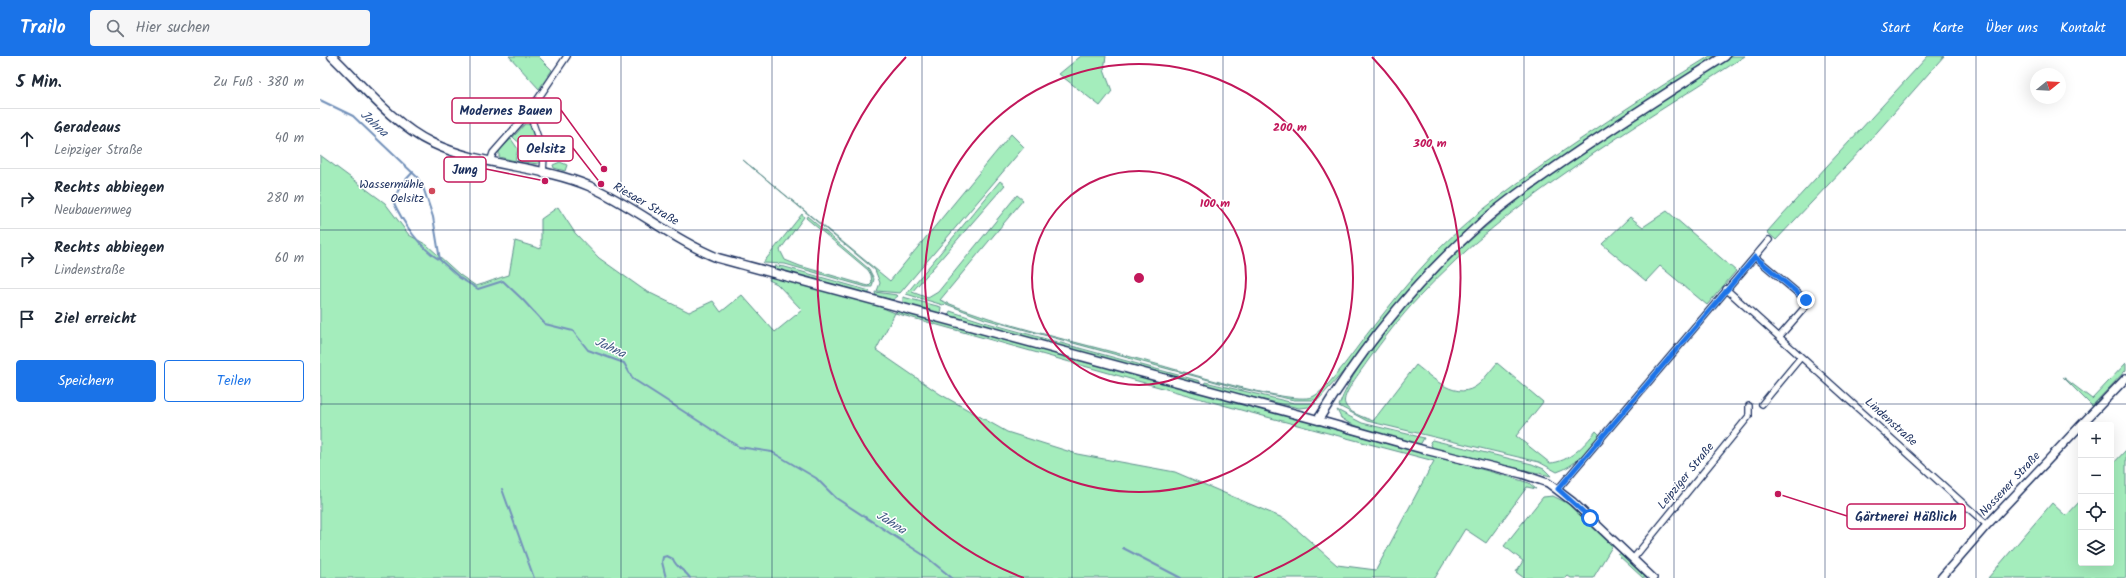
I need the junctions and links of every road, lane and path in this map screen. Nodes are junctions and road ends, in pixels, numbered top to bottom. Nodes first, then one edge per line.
1 (332, 56) edge
2 (567, 56) edge
3 (1725, 56) edge
4 (529, 112) junction
5 (490, 162) junction
6 (543, 174) junction
7 (1769, 240) dead end
8 (1755, 257) junction
9 (1726, 290) junction
10 (1779, 337) junction
11 (1801, 357) junction
12 (2126, 378) edge
13 (1762, 404) dead end
14 (1749, 406) dead end
15 (1318, 420) junction
16 (2084, 422) edge
17 (2078, 428) edge
18 (1558, 489) junction
19 (1987, 525) junction
20 (1633, 559) junction
21 (1653, 578) edge
22 (1941, 578) edge

1 - 5 main road, Riesaer Straße
2 - 4 street
3 - 15 main road
4 - 5 street
4 - 6 street
5 - 6 main road, Riesaer Straße
6 - 15 main road, Riesaer Straße
7 - 8 street
8 - 9 street
8 - 10 street
9 - 10 street, Lindenstraße
9 - 18 street
10 - 11 street, Lindenstraße
11 - 13 street
11 - 19 street, Lindenstraße
12 - 16 street, Nossener Straße
14 - 20 street, Leipziger Straße
15 - 18 street
17 - 19 street, Nossener Straße
18 - 20 street
19 - 22 street, Nossener Straße
20 - 21 street

